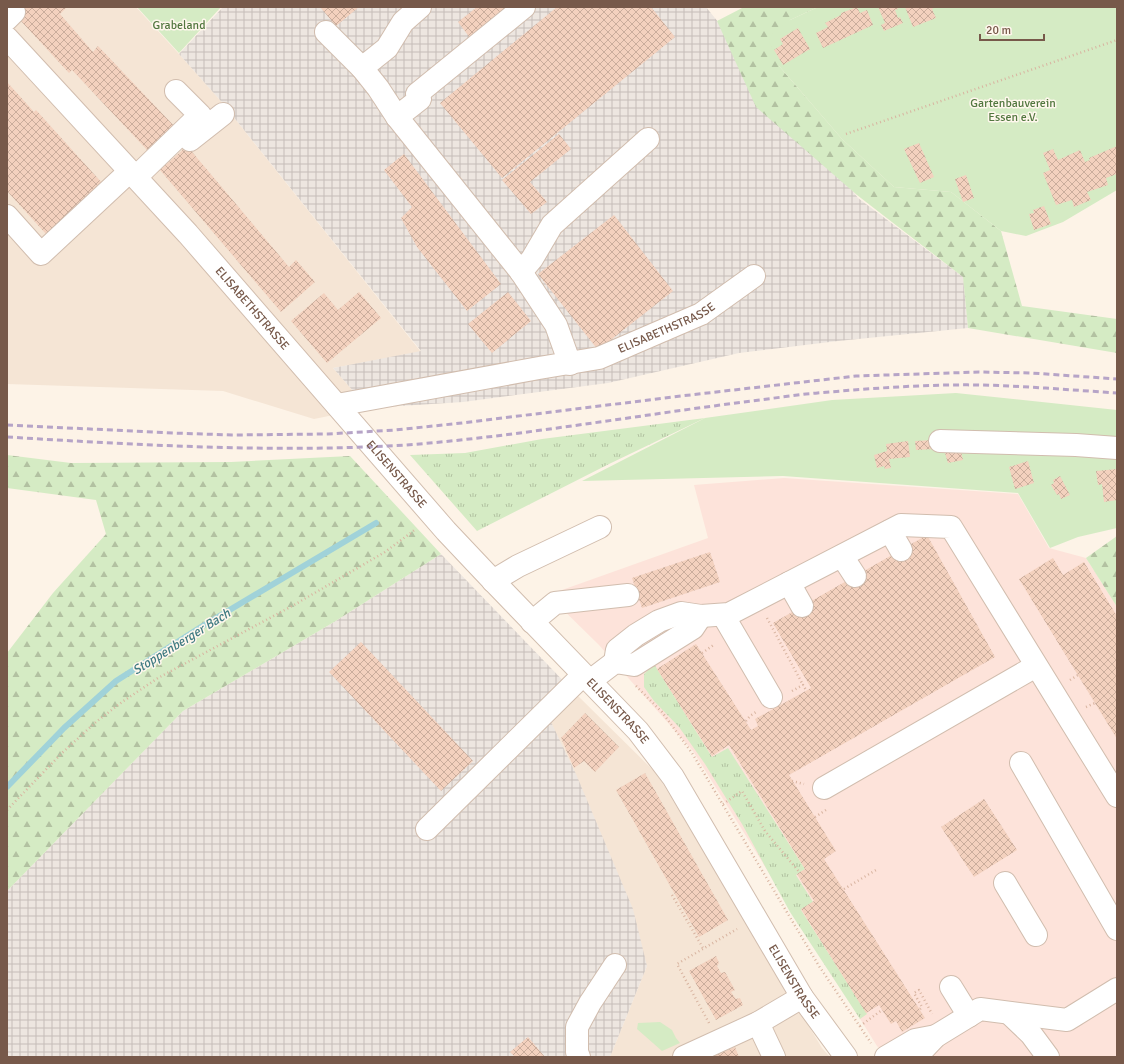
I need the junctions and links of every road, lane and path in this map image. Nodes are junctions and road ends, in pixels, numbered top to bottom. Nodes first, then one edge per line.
1 (420, 7) edge
2 (524, 7) edge
3 (326, 32) dead end
4 (7, 38) edge
5 (1117, 40) edge
6 (362, 68) junction
7 (176, 91) dead end
8 (223, 114) dead end
9 (397, 117) junction
10 (846, 134) dead end
11 (648, 139) dead end
12 (135, 176) junction
13 (7, 216) edge
14 (521, 272) junction
15 (754, 276) dead end
16 (570, 364) junction
17 (337, 406) junction
18 (940, 442) dead end
19 (1117, 448) edge
20 (432, 514) junction
21 (600, 527) dead end
22 (890, 531) junction
23 (901, 550) dead end
24 (842, 556) junction
25 (855, 576) dead end
26 (493, 581) junction
27 (789, 583) junction
28 (628, 595) dead end
29 (757, 600) junction
30 (802, 606) dead end
31 (723, 615) junction
32 (532, 622) junction
33 (1036, 666) junction
34 (586, 678) junction
35 (803, 685) dead end
36 (771, 698) dead end
37 (1021, 763) dead end
38 (824, 788) dead end
39 (1117, 796) edge
40 (723, 804) dead end
41 (7, 810) edge
42 (427, 828) dead end
43 (876, 870) dead end
44 (800, 873) dead end
45 (1006, 883) dead end
46 (844, 889) dead end
47 (672, 895) dead end
48 (771, 923) dead end
49 (738, 928) dead end
50 (1117, 929) edge
51 (1036, 935) dead end
52 (703, 948) junction
53 (774, 950) junction
54 (615, 965) dead end
55 (951, 987) dead end
56 (1117, 989) edge
57 (802, 997) junction
58 (920, 1009) dead end
59 (705, 1010) dead end
60 (882, 1010) dead end
61 (1009, 1013) junction
62 (969, 1016) junction
63 (758, 1023) junction
64 (860, 1026) dead end
65 (940, 1034) junction
66 (579, 1057) edge
67 (684, 1057) edge
68 (774, 1057) edge
69 (846, 1057) edge
70 (886, 1057) edge
71 (916, 1057) edge
72 (1048, 1057) edge

1 - 6 street
2 - 9 street
3 - 6 street
4 - 12 street, ELISABETHSTRASSE
5 - 10 path
6 - 9 street
7 - 12 street
8 - 12 street
9 - 14 street
11 - 14 street
12 - 13 street
12 - 17 street, ELISABETHSTRASSE
14 - 16 street
15 - 16 street, ELISABETHSTRASSE
16 - 17 street, ELISABETHSTRASSE
17 - 20 street, ELISENSTRASSE
18 - 19 street
20 - 26 street, ELISENSTRASSE
20 - 41 path
21 - 26 street
22 - 23 street
22 - 24 street
22 - 33 street
24 - 25 street
24 - 27 street
26 - 32 street, ELISENSTRASSE
27 - 29 street
27 - 30 street
28 - 32 street
29 - 31 street
29 - 35 path
31 - 34 street
31 - 36 street
32 - 34 street, ELISENSTRASSE
33 - 38 street
33 - 39 street
34 - 42 street
34 - 53 street, ELISENSTRASSE
37 - 50 street
40 - 44 path
43 - 46 path
45 - 51 street
47 - 52 path
48 - 53 street
49 - 52 path
52 - 59 path
53 - 57 street, ELISENSTRASSE
54 - 66 street
55 - 62 street
56 - 61 street
57 - 63 street
57 - 69 street, ELISENSTRASSE
58 - 65 path
60 - 64 path
61 - 62 street
61 - 72 street
62 - 65 street
63 - 67 street
63 - 68 street
65 - 70 street
65 - 71 street

